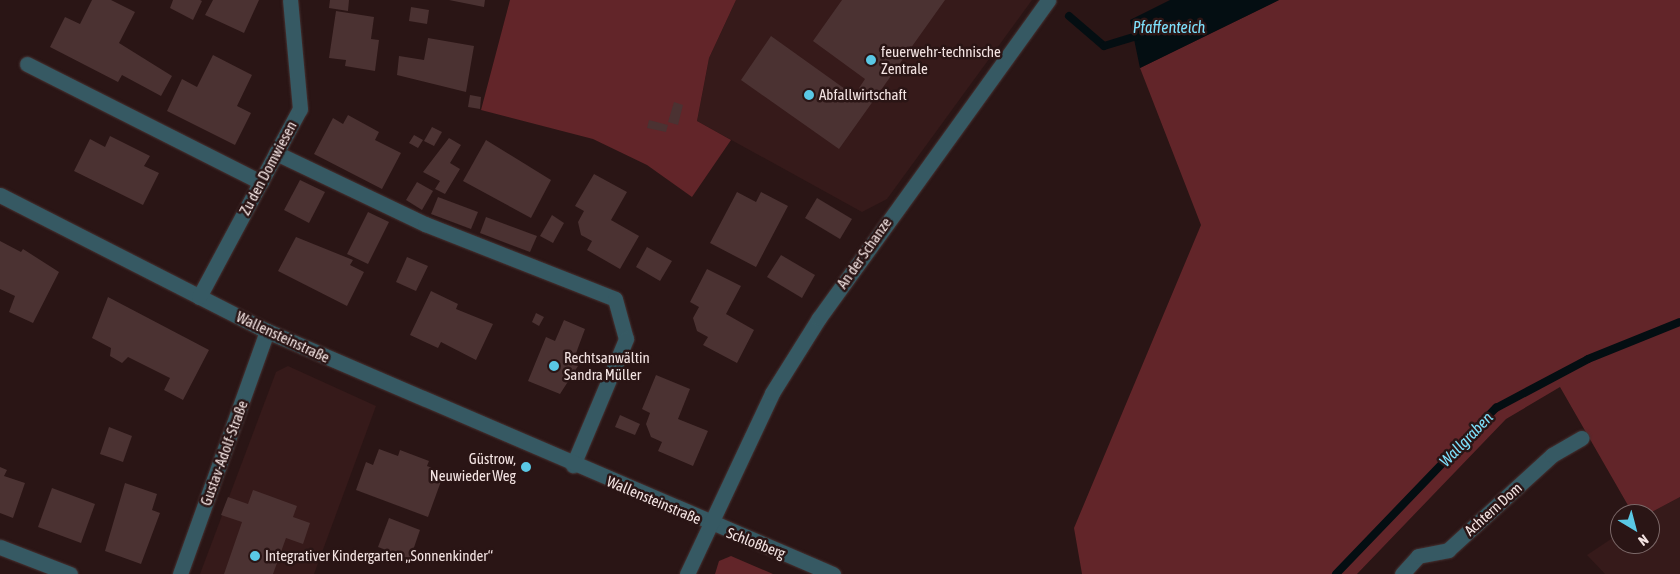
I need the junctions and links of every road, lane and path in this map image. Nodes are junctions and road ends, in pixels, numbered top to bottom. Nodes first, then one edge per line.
1 (290, 0) edge
2 (1048, 0) edge
3 (28, 64) dead end
4 (276, 153) junction
5 (261, 182) junction
6 (0, 195) edge
7 (199, 296) junction
8 (267, 331) junction
9 (1582, 438) dead end
10 (573, 465) junction
11 (708, 524) junction
12 (0, 548) edge
13 (70, 574) edge
14 (180, 574) edge
15 (687, 574) edge
16 (833, 574) edge
17 (1402, 574) edge

1 - 4 street, Zu den Domwiesen
2 - 11 street, An der Schanze
3 - 5 street
4 - 5 street, Zu den Domwiesen
4 - 10 street
5 - 7 street, Zu den Domwiesen
6 - 7 street, Wallensteinstraße
7 - 8 street, Wallensteinstraße
8 - 10 street, Wallensteinstraße
8 - 14 street, Gustav-Adolf-Straße
9 - 17 street, Achtern Dom
10 - 11 street, Wallensteinstraße
11 - 15 street, An der Schanze
11 - 16 street, Schloßberg
12 - 13 street

